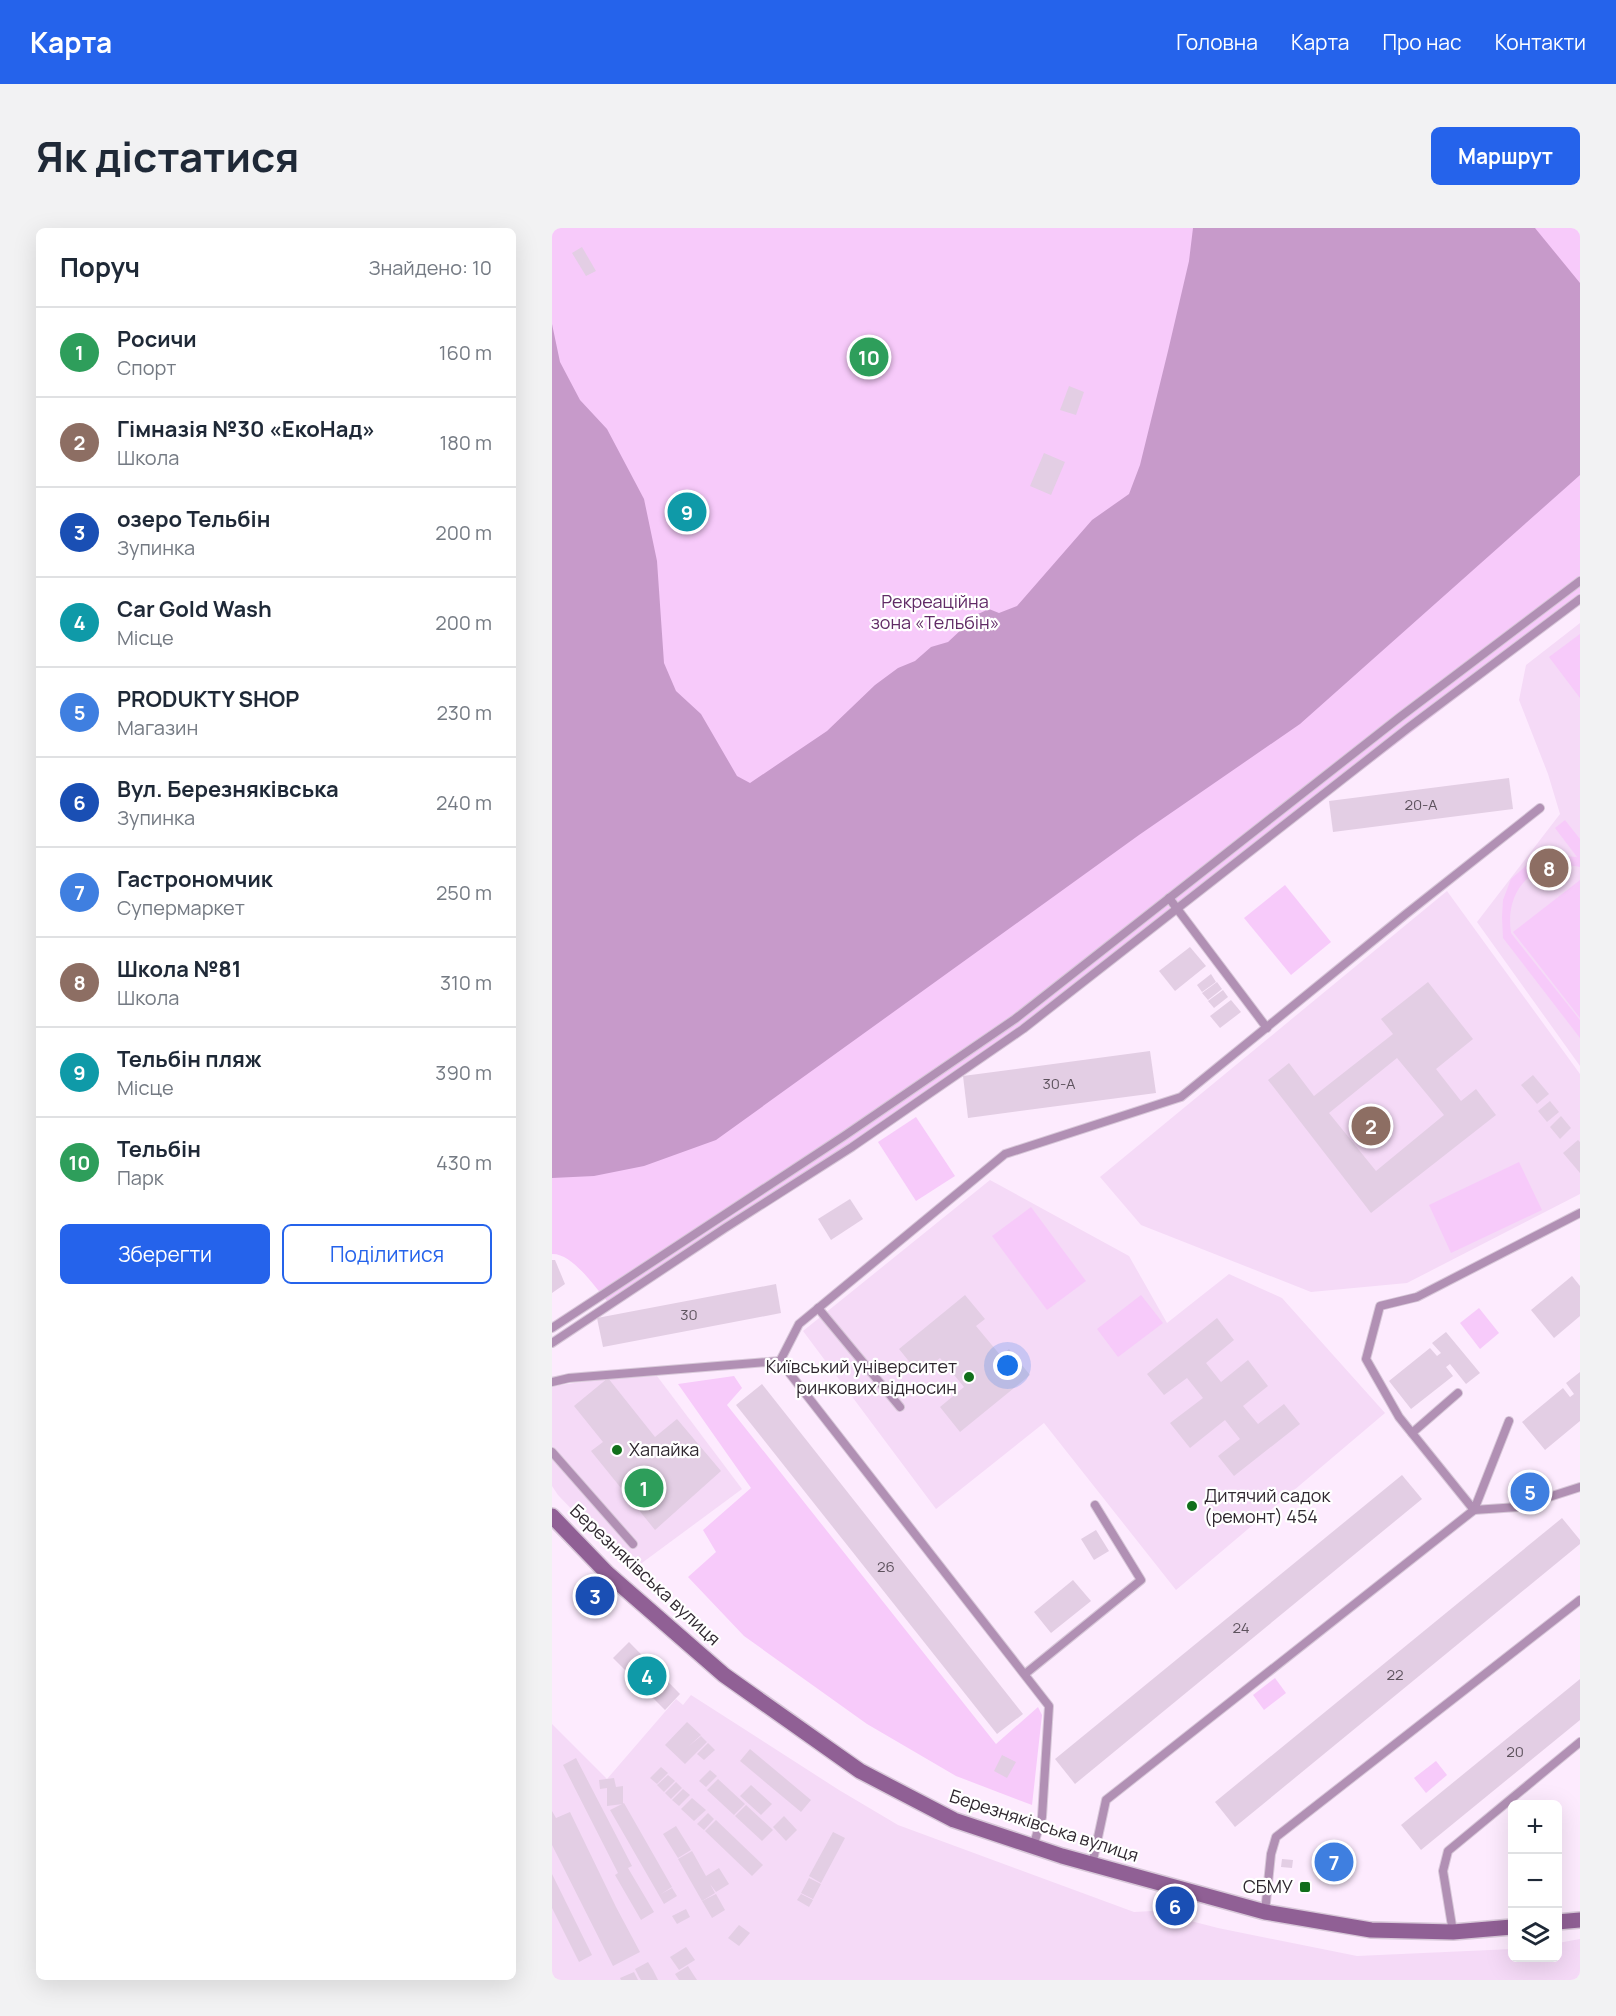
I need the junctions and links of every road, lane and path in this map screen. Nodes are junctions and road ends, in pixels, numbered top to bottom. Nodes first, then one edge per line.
1 (1580, 581) edge
2 (1580, 599) edge
3 (1540, 808) dead end
4 (1169, 898) junction
5 (1177, 908) junction
6 (1267, 1028) junction
7 (1580, 1213) edge
8 (818, 1308) junction
9 (552, 1328) edge
10 (552, 1343) edge
11 (780, 1361) junction
12 (552, 1382) edge
13 (1458, 1393) dead end
14 (900, 1407) dead end
15 (1509, 1421) dead end
16 (1412, 1433) junction
17 (552, 1452) edge
18 (1580, 1487) edge
19 (1095, 1505) dead end
20 (1474, 1510) junction
21 (552, 1516) edge
22 (633, 1544) dead end
23 (1580, 1600) edge
24 (1025, 1674) junction
25 (1580, 1742) edge
26 (1033, 1847) junction
27 (1092, 1865) junction
28 (1265, 1912) junction
29 (1580, 1920) edge
30 (1562, 1922) edge
31 (1508, 1927) edge
32 (1453, 1932) junction

1 - 4 lane
2 - 5 lane
3 - 6 lane
4 - 5 lane
4 - 9 lane
5 - 6 lane
5 - 10 lane
6 - 8 lane
7 - 16 lane
8 - 11 lane
8 - 14 lane
11 - 12 lane
11 - 24 lane
13 - 16 lane
15 - 20 lane
16 - 20 lane
17 - 22 lane
18 - 20 lane
19 - 24 lane
20 - 27 lane
21 - 26 street, Березняківська вулиця
23 - 28 lane
24 - 26 lane
25 - 32 lane
26 - 27 street, Березняківська вулиця
27 - 28 street, Березняківська вулиця
28 - 32 street, Березняківська вулиця
29 - 30 street
31 - 32 street, Березняківська вулиця

